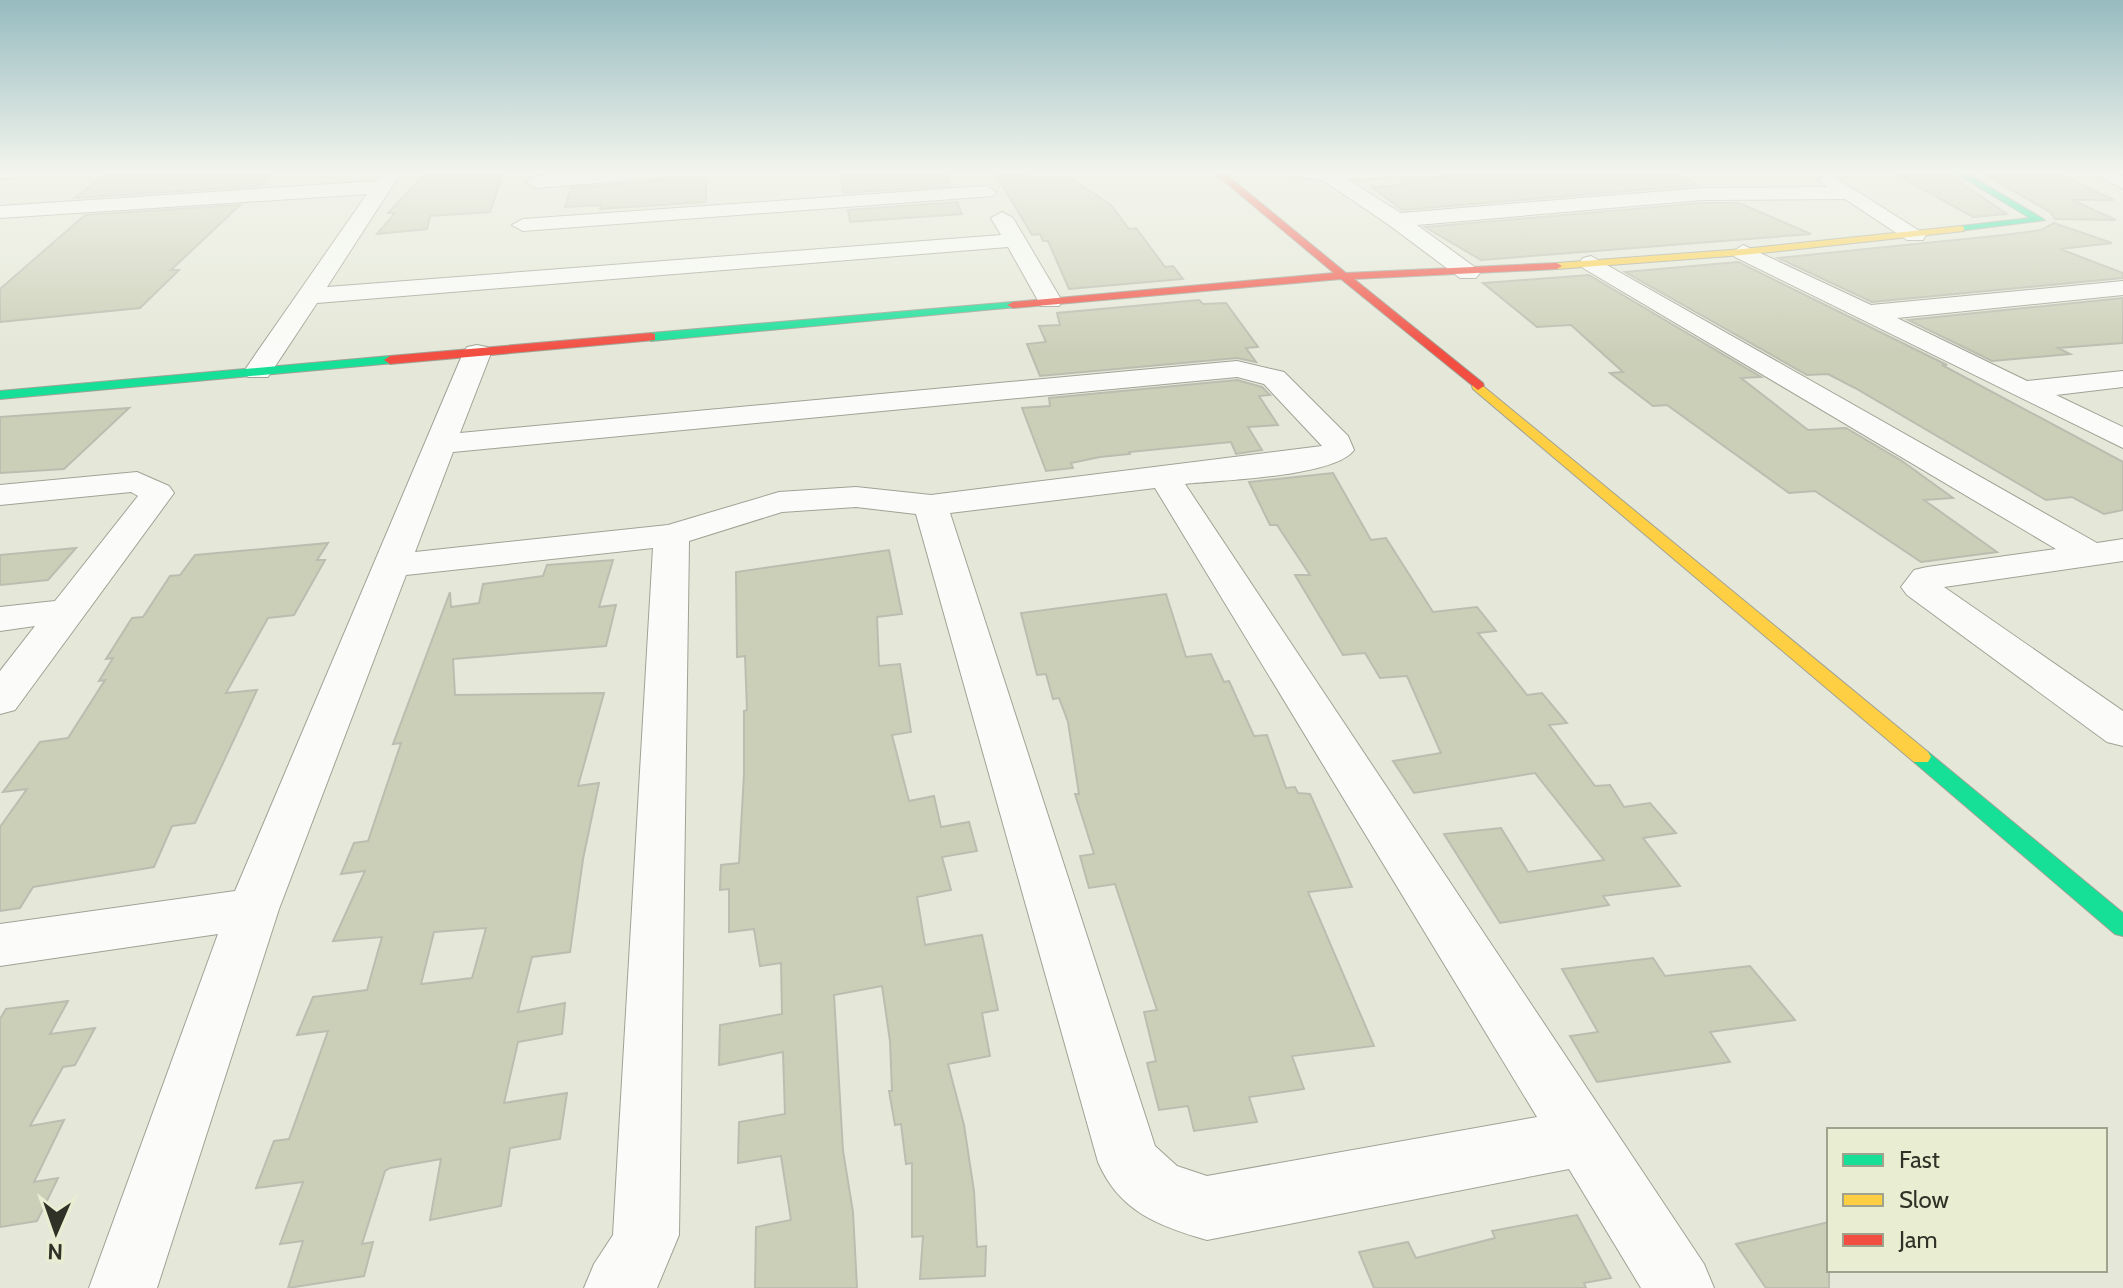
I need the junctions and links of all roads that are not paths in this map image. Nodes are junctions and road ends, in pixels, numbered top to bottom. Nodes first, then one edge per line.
1 (353, 231) edge
2 (521, 231) edge
3 (1010, 231) edge
4 (1288, 231) edge
5 (1412, 231) edge
6 (1909, 231) edge
7 (1947, 231) edge
8 (1915, 235) junction
9 (1016, 240) junction
10 (1743, 252) junction
11 (1591, 263) junction
12 (1468, 273) junction
13 (1341, 276) junction
14 (504, 280) junction
15 (2123, 288) edge
16 (309, 296) junction
17 (1050, 301) junction
18 (1869, 313) junction
19 (477, 353) junction
20 (258, 371) junction
21 (2123, 379) edge
22 (2023, 390) junction
23 (0, 395) edge
24 (2123, 439) edge
25 (441, 444) junction
26 (1165, 478) junction
27 (0, 495) edge
28 (931, 505) junction
29 (671, 535) junction
30 (2106, 552) edge
31 (390, 566) junction
32 (65, 611) junction
33 (0, 619) edge
34 (0, 700) edge
35 (2123, 732) edge
36 (253, 909) junction
37 (2123, 927) edge
38 (0, 945) edge
39 (1584, 1137) junction
40 (123, 1288) edge
41 (618, 1288) edge
42 (1680, 1288) edge

1 - 16 street
2 - 14 street
3 - 9 street
4 - 13 street
5 - 12 street
6 - 8 street
7 - 8 street
8 - 10 street
9 - 14 street
9 - 17 street
10 - 11 street
10 - 18 street
11 - 12 street
11 - 30 street
12 - 13 street
13 - 17 street
13 - 37 street
14 - 16 street
15 - 18 street
16 - 20 street
17 - 19 street
18 - 22 street
19 - 20 street
19 - 25 street
20 - 23 street
21 - 22 street
22 - 24 street
25 - 26 street
25 - 31 street
26 - 28 street
26 - 39 street
27 - 32 street
28 - 29 street
28 - 39 street
29 - 31 street
29 - 41 street
30 - 35 street
31 - 36 street
32 - 33 street
32 - 34 street
36 - 38 street
36 - 40 street
39 - 42 street

